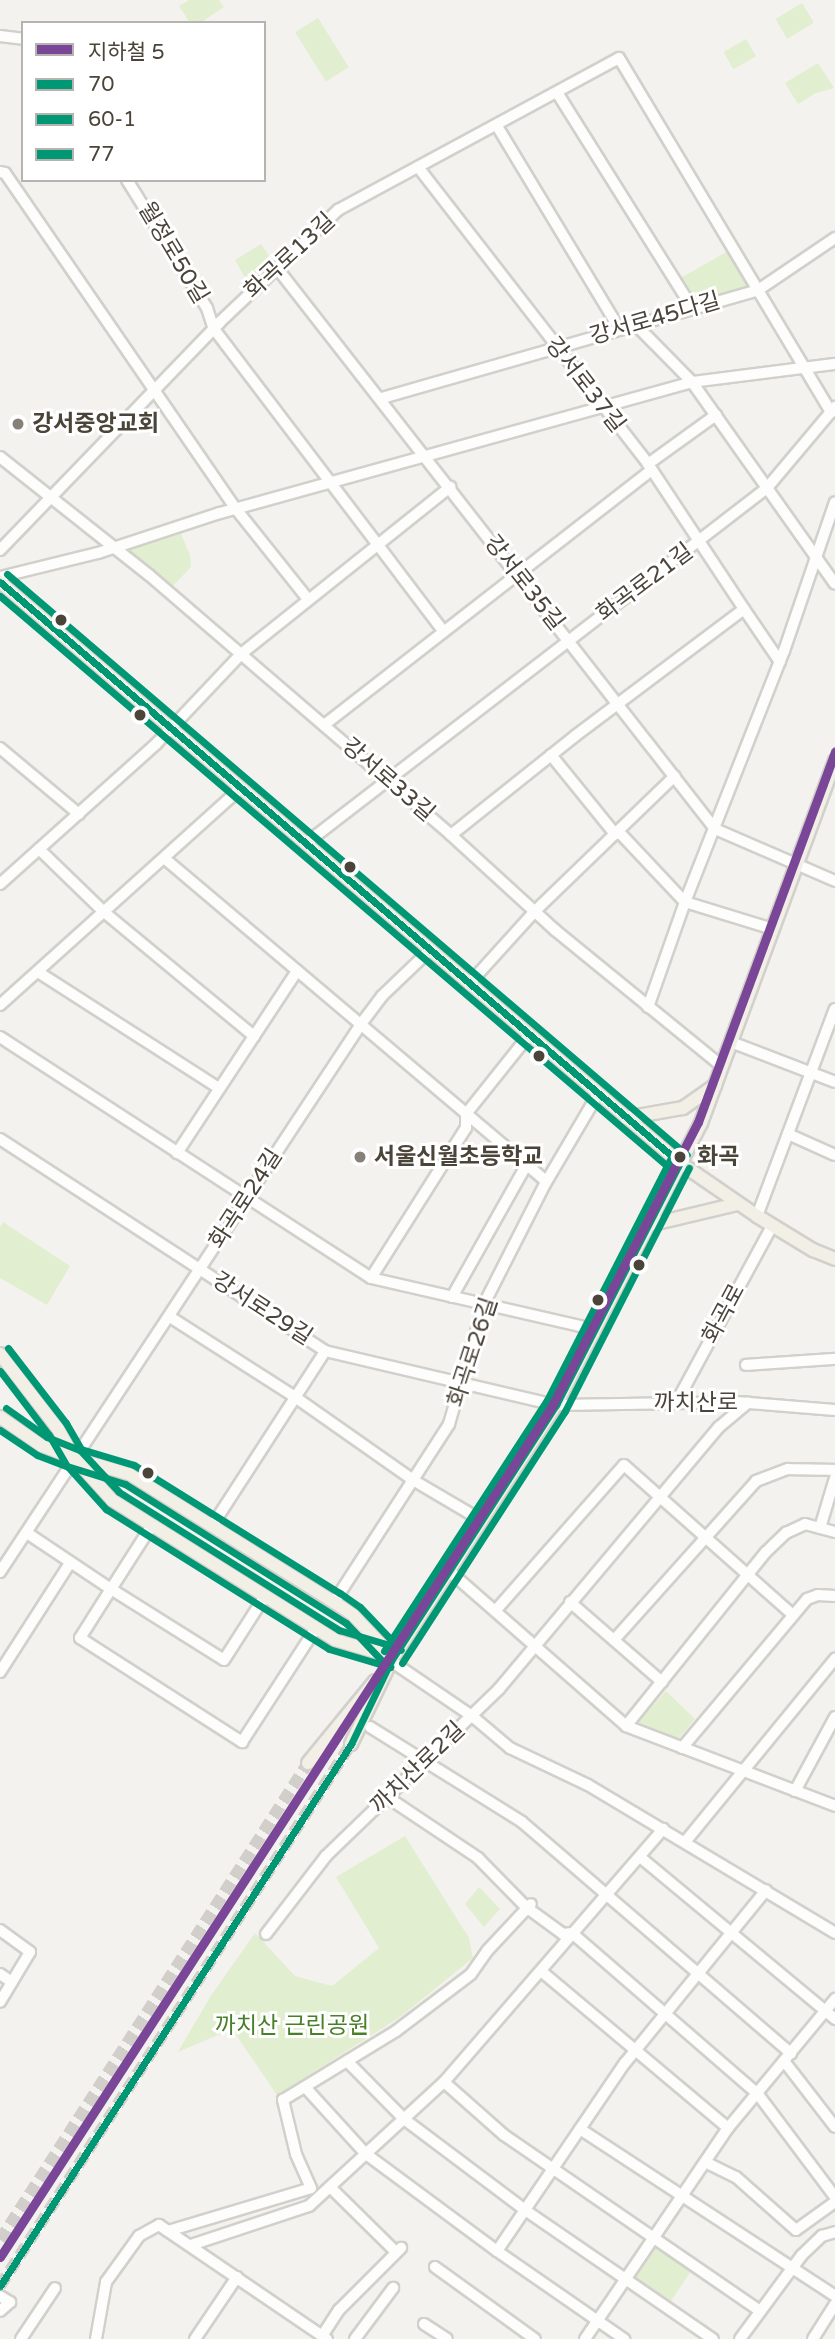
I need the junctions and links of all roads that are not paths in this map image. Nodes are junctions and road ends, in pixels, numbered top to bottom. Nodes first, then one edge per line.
1 (0, 36) edge
2 (21, 39) edge
3 (558, 93) junction
4 (497, 126) junction
5 (418, 167) junction
6 (0, 172) edge
7 (128, 182) edge
8 (835, 238) edge
9 (277, 268) junction
10 (758, 290) junction
11 (693, 309) junction
12 (636, 325) junction
13 (214, 328) junction
14 (620, 330) junction
15 (556, 347) junction
16 (835, 364) edge
17 (804, 368) junction
18 (692, 382) junction
19 (153, 391) junction
20 (382, 398) junction
21 (601, 406) junction
22 (833, 410) edge
23 (716, 415) junction
24 (0, 457) edge
25 (427, 457) junction
26 (650, 467) junction
27 (332, 483) junction
28 (450, 488) junction
29 (767, 488) junction
30 (50, 499) junction
31 (835, 502) edge
32 (236, 509) junction
33 (700, 541) junction
34 (379, 545) junction
35 (115, 547) junction
36 (0, 550) edge
37 (818, 560) junction
38 (518, 575) junction
39 (0, 580) edge
40 (835, 584) edge
41 (307, 598) junction
42 (744, 609) junction
43 (444, 632) junction
44 (569, 641) junction
45 (241, 654) junction
46 (780, 663) junction
47 (618, 704) junction
48 (324, 725) junction
49 (170, 728) junction
50 (0, 748) edge
51 (551, 755) junction
52 (834, 765) edge
53 (676, 776) junction
54 (387, 780) junction
55 (241, 788) junction
56 (79, 814) junction
57 (715, 829) junction
58 (617, 833) junction
59 (451, 835) junction
60 (305, 844) junction
61 (39, 849) junction
62 (164, 858) junction
63 (797, 865) junction
64 (835, 881) edge
65 (0, 884) edge
66 (685, 902) junction
67 (535, 911) junction
68 (103, 912) junction
69 (773, 929) junction
70 (430, 950) junction
71 (297, 971) junction
72 (38, 972) junction
73 (469, 984) junction
74 (0, 1005) edge
75 (648, 1007) junction
76 (835, 1009) edge
77 (360, 1024) junction
78 (529, 1035) junction
79 (254, 1036) junction
80 (0, 1037) edge
81 (731, 1042) junction
82 (722, 1066) junction
83 (810, 1073) junction
84 (835, 1082) edge
85 (715, 1086) junction
86 (219, 1088) junction
87 (598, 1094) junction
88 (466, 1114) junction
89 (626, 1118) junction
90 (788, 1134) junction
91 (0, 1139) edge
92 (177, 1153) junction
93 (835, 1154) edge
94 (680, 1163) junction
95 (527, 1164) junction
96 (546, 1181) junction
97 (247, 1198) junction
98 (737, 1204) junction
99 (757, 1216) junction
100 (649, 1225) junction
101 (772, 1226) junction
102 (835, 1259) edge
103 (201, 1269) junction
104 (370, 1278) junction
105 (452, 1297) junction
106 (484, 1304) junction
107 (170, 1317) junction
108 (594, 1334) junction
109 (325, 1351) junction
110 (0, 1354) edge
111 (835, 1359) edge
112 (746, 1365) dead end
113 (464, 1383) junction
114 (295, 1397) junction
115 (676, 1403) junction
116 (748, 1403) junction
117 (556, 1405) junction
118 (835, 1410) edge
119 (0, 1417) edge
120 (74, 1458) junction
121 (835, 1470) edge
122 (835, 1478) edge
123 (413, 1480) junction
124 (660, 1497) junction
125 (481, 1520) junction
126 (152, 1525) junction
127 (212, 1526) junction
128 (820, 1528) junction
129 (835, 1532) edge
130 (27, 1533) junction
131 (705, 1539) junction
132 (70, 1563) junction
133 (448, 1570) junction
134 (0, 1572) edge
135 (747, 1575) junction
136 (111, 1589) junction
137 (265, 1596) junction
138 (835, 1596) edge
139 (334, 1602) junction
140 (570, 1602) junction
141 (496, 1610) junction
142 (792, 1614) junction
143 (316, 1628) junction
144 (614, 1640) junction
145 (535, 1644) junction
146 (392, 1659) junction
147 (835, 1659) edge
148 (0, 1672) edge
149 (662, 1682) junction
150 (472, 1716) junction
151 (835, 1717) edge
152 (626, 1726) junction
153 (370, 1727) dead end
154 (351, 1744) tunnel mouth
155 (682, 1748) junction
156 (425, 1761) junction
157 (309, 1763) tunnel mouth
158 (741, 1770) junction
159 (795, 1791) junction
160 (387, 1797) junction
161 (835, 1806) edge
162 (663, 1829) junction
163 (685, 1842) junction
164 (639, 1857) junction
165 (766, 1890) junction
166 (607, 1894) junction
167 (529, 1906) junction
168 (0, 1930) edge
169 (572, 1933) junction
170 (730, 1933) junction
171 (835, 1933) edge
172 (266, 1934) dead end
173 (541, 1971) junction
174 (699, 1971) junction
175 (0, 1974) edge
176 (12, 1982) junction
177 (835, 1999) edge
178 (0, 2002) edge
179 (825, 2011) junction
180 (666, 2012) junction
181 (835, 2019) edge
182 (634, 2052) junction
183 (787, 2057) junction
184 (347, 2061) junction
185 (444, 2082) junction
186 (305, 2087) junction
187 (757, 2093) junction
188 (404, 2119) junction
189 (835, 2127) edge
190 (728, 2128) junction
191 (580, 2129) junction
192 (366, 2154) junction
193 (705, 2162) junction
194 (553, 2169) junction
195 (330, 2187) junction
196 (311, 2188) junction
197 (683, 2196) junction
198 (319, 2197) junction
199 (835, 2197) edge
200 (835, 2202) edge
201 (525, 2210) junction
202 (163, 2228) junction
203 (835, 2232) edge
204 (654, 2238) junction
205 (191, 2245) junction
206 (497, 2251) junction
207 (435, 2267) dead end
208 (791, 2269) junction
209 (237, 2277) junction
210 (626, 2280) junction
211 (55, 2288) dead end
212 (393, 2288) dead end
213 (0, 2296) edge
214 (835, 2296) edge
215 (835, 2304) edge
216 (0, 2311) edge
217 (760, 2311) junction
218 (597, 2320) junction
219 (424, 2324) dead end
220 (325, 2337) edge
221 (21, 2339) edge
222 (96, 2339) edge
223 (195, 2339) edge
224 (355, 2339) edge
225 (447, 2339) edge
226 (535, 2339) edge
227 (585, 2339) edge
228 (624, 2339) edge
229 (713, 2339) edge
230 (740, 2339) edge
231 (813, 2339) edge

1 - 2 street
3 - 4 street, 화곡로13길
3 - 10 street, 화곡로13길
3 - 11 street
4 - 5 street, 화곡로13길
4 - 14 street
5 - 9 street, 화곡로13길
5 - 15 street, 강서로37길
6 - 19 street
7 - 13 street, 월정로50길
8 - 10 street, 강서로45다길
9 - 13 street, 화곡로13길
9 - 20 street, 강서로35길
10 - 11 street, 강서로45다길
10 - 17 street, 화곡로13길
11 - 12 street, 강서로45다길
12 - 14 street, 강서로45다길
12 - 18 street
13 - 19 street, 화곡로13길
13 - 27 street, 월정로50길
14 - 15 street, 강서로45다길
15 - 20 street, 강서로45다길
15 - 21 street, 강서로37길
16 - 17 street
17 - 18 street
17 - 22 street, 화곡로13길
18 - 21 street
18 - 23 street
19 - 30 street, 화곡로13길
19 - 32 street
20 - 25 street, 강서로35길
21 - 25 street
21 - 26 street, 강서로37길
22 - 29 street, 화곡로21길
23 - 26 street
23 - 29 street
24 - 30 street, 강서로33길
25 - 27 street
25 - 28 street, 강서로35길
26 - 33 street, 강서로37길
26 - 38 street
27 - 32 street
27 - 34 street, 월정로50길
28 - 34 street
28 - 38 street, 강서로35길
29 - 33 street, 화곡로21길
29 - 37 street
30 - 35 street, 강서로33길
30 - 36 street, 화곡로13길
31 - 37 street
32 - 35 street
32 - 41 street
33 - 42 street, 강서로37길
33 - 44 street, 화곡로21길
34 - 41 street
34 - 43 street, 월정로50길
35 - 39 street
35 - 45 street, 강서로33길
37 - 40 street
37 - 46 street
38 - 43 street
38 - 44 street, 강서로35길
39 - 49 main road
41 - 45 street
42 - 46 street, 강서로37길
42 - 47 street
43 - 48 street
44 - 47 street, 강서로35길
44 - 54 street, 화곡로21길
45 - 48 street, 강서로33길
45 - 49 street
46 - 57 street
47 - 51 street
47 - 53 street, 강서로35길
48 - 54 street, 강서로33길
49 - 55 main road
49 - 56 street
50 - 56 street
51 - 58 street
51 - 59 street
52 - 63 main road
53 - 57 street, 강서로35길
53 - 58 street
54 - 59 street, 강서로33길
54 - 60 street, 화곡로21길
55 - 60 main road
55 - 62 street
56 - 61 street
57 - 63 street, 강서로35길
57 - 66 street
58 - 66 street
58 - 67 street
59 - 67 street, 강서로33길
60 - 70 main road
61 - 65 street
61 - 68 street
62 - 68 street
62 - 71 street
63 - 64 street, 강서로35길
63 - 69 main road
66 - 69 street
66 - 75 street
67 - 73 street
67 - 75 street, 강서로33길
68 - 72 street
68 - 79 street
69 - 81 main road
70 - 73 main road
70 - 77 street, 화곡로24길
71 - 77 street
71 - 79 street
72 - 74 street
72 - 86 street
73 - 78 main road
75 - 82 street, 강서로33길
76 - 83 street
77 - 88 street
77 - 97 street, 화곡로24길
78 - 87 main road
78 - 88 street
79 - 86 street
80 - 92 street
81 - 82 main road
81 - 83 street
82 - 85 main road
83 - 84 street
83 - 90 street
85 - 89 main road
85 - 94 main road
86 - 92 street
87 - 89 main road
87 - 96 street, 화곡로26길
88 - 95 street
88 - 104 street
89 - 94 main road
90 - 93 street
90 - 99 street
91 - 103 street, 강서로29길
92 - 97 street
94 - 98 main road
94 - 100 main road
95 - 96 street
95 - 105 street
96 - 106 street, 화곡로26길
97 - 103 street, 화곡로24길
97 - 104 street
98 - 99 main road
98 - 100 main road
99 - 101 main road
100 - 108 main road
101 - 102 main road
101 - 115 street, 화곡로
103 - 107 street, 화곡로24길
103 - 109 street, 강서로29길
104 - 105 street
105 - 106 street
106 - 108 street
106 - 113 street, 화곡로26길
107 - 114 street
107 - 120 street, 화곡로24길
108 - 117 main road
109 - 113 street, 강서로29길
109 - 114 street
110 - 120 main road
111 - 112 street, 화곡로
113 - 117 street, 강서로29길
113 - 123 street, 화곡로26길
114 - 123 street
114 - 127 street
115 - 116 street, 까치산로
115 - 117 street, 까치산로
116 - 118 street, 까치산로
116 - 124 street, 까치산로2길
117 - 125 main road
119 - 120 main road
120 - 126 main road
120 - 127 main road
120 - 130 street, 화곡로24길
121 - 131 street
122 - 128 street
123 - 125 street
123 - 139 street, 화곡로26길
124 - 131 street
124 - 140 street, 까치산로2길
124 - 141 street
125 - 133 main road
126 - 136 street
126 - 137 main road
127 - 139 main road
128 - 129 street
128 - 135 street
130 - 132 street
130 - 134 street, 화곡로24길
131 - 135 street
131 - 144 street
132 - 136 street
132 - 148 street
133 - 141 street
133 - 146 main road
135 - 142 street
135 - 149 street
136 - 137 street
136 - 143 street
137 - 143 main road
138 - 142 street
139 - 146 main road
140 - 144 street
140 - 145 street, 까치산로2길
141 - 145 street
142 - 155 street
143 - 146 main road
144 - 149 street
145 - 150 street, 까치산로2길
145 - 152 street
146 - 150 street
146 - 154 main road
146 - 157 main road
147 - 158 street
149 - 152 street
150 - 156 street, 까치산로2길
150 - 162 street
151 - 159 street
152 - 155 street
153 - 156 street
155 - 158 street
156 - 160 street, 까치산로2길
156 - 166 street
158 - 159 street
158 - 163 street
159 - 161 street
160 - 167 street
160 - 172 street, 까치산로2길
162 - 163 street
162 - 164 street
163 - 165 street
164 - 166 street
164 - 170 street
165 - 170 street
165 - 171 street
166 - 169 street
166 - 174 street
167 - 169 street
167 - 184 street
168 - 176 street
169 - 173 street
169 - 180 street
170 - 174 street
170 - 179 street
173 - 182 street
173 - 185 street
174 - 180 street
174 - 183 street
175 - 176 street
176 - 178 street
177 - 179 street
179 - 181 street
179 - 183 street
180 - 182 street
180 - 187 street
182 - 190 street
182 - 191 street
183 - 187 street
183 - 189 street
184 - 186 street
184 - 188 street
185 - 188 street
185 - 194 street
186 - 192 street
186 - 196 street
187 - 190 street
187 - 199 street
188 - 192 street
188 - 201 street
190 - 193 street
191 - 194 street
191 - 197 street
192 - 195 street
192 - 206 street
193 - 197 street
193 - 200 street
194 - 201 street
194 - 204 street
195 - 198 street
195 - 220 street
196 - 198 street
196 - 202 street
197 - 204 street
197 - 208 street
198 - 205 street
201 - 206 street
201 - 210 street
202 - 205 street
202 - 222 street
203 - 208 street
204 - 210 street
204 - 217 street
205 - 209 street
206 - 218 street
207 - 226 street
208 - 214 street
208 - 217 street
209 - 220 street
209 - 223 street
210 - 218 street
210 - 229 street
211 - 221 street
212 - 224 street
213 - 216 street
215 - 231 street
217 - 230 street
218 - 227 street
218 - 228 street
219 - 225 street

